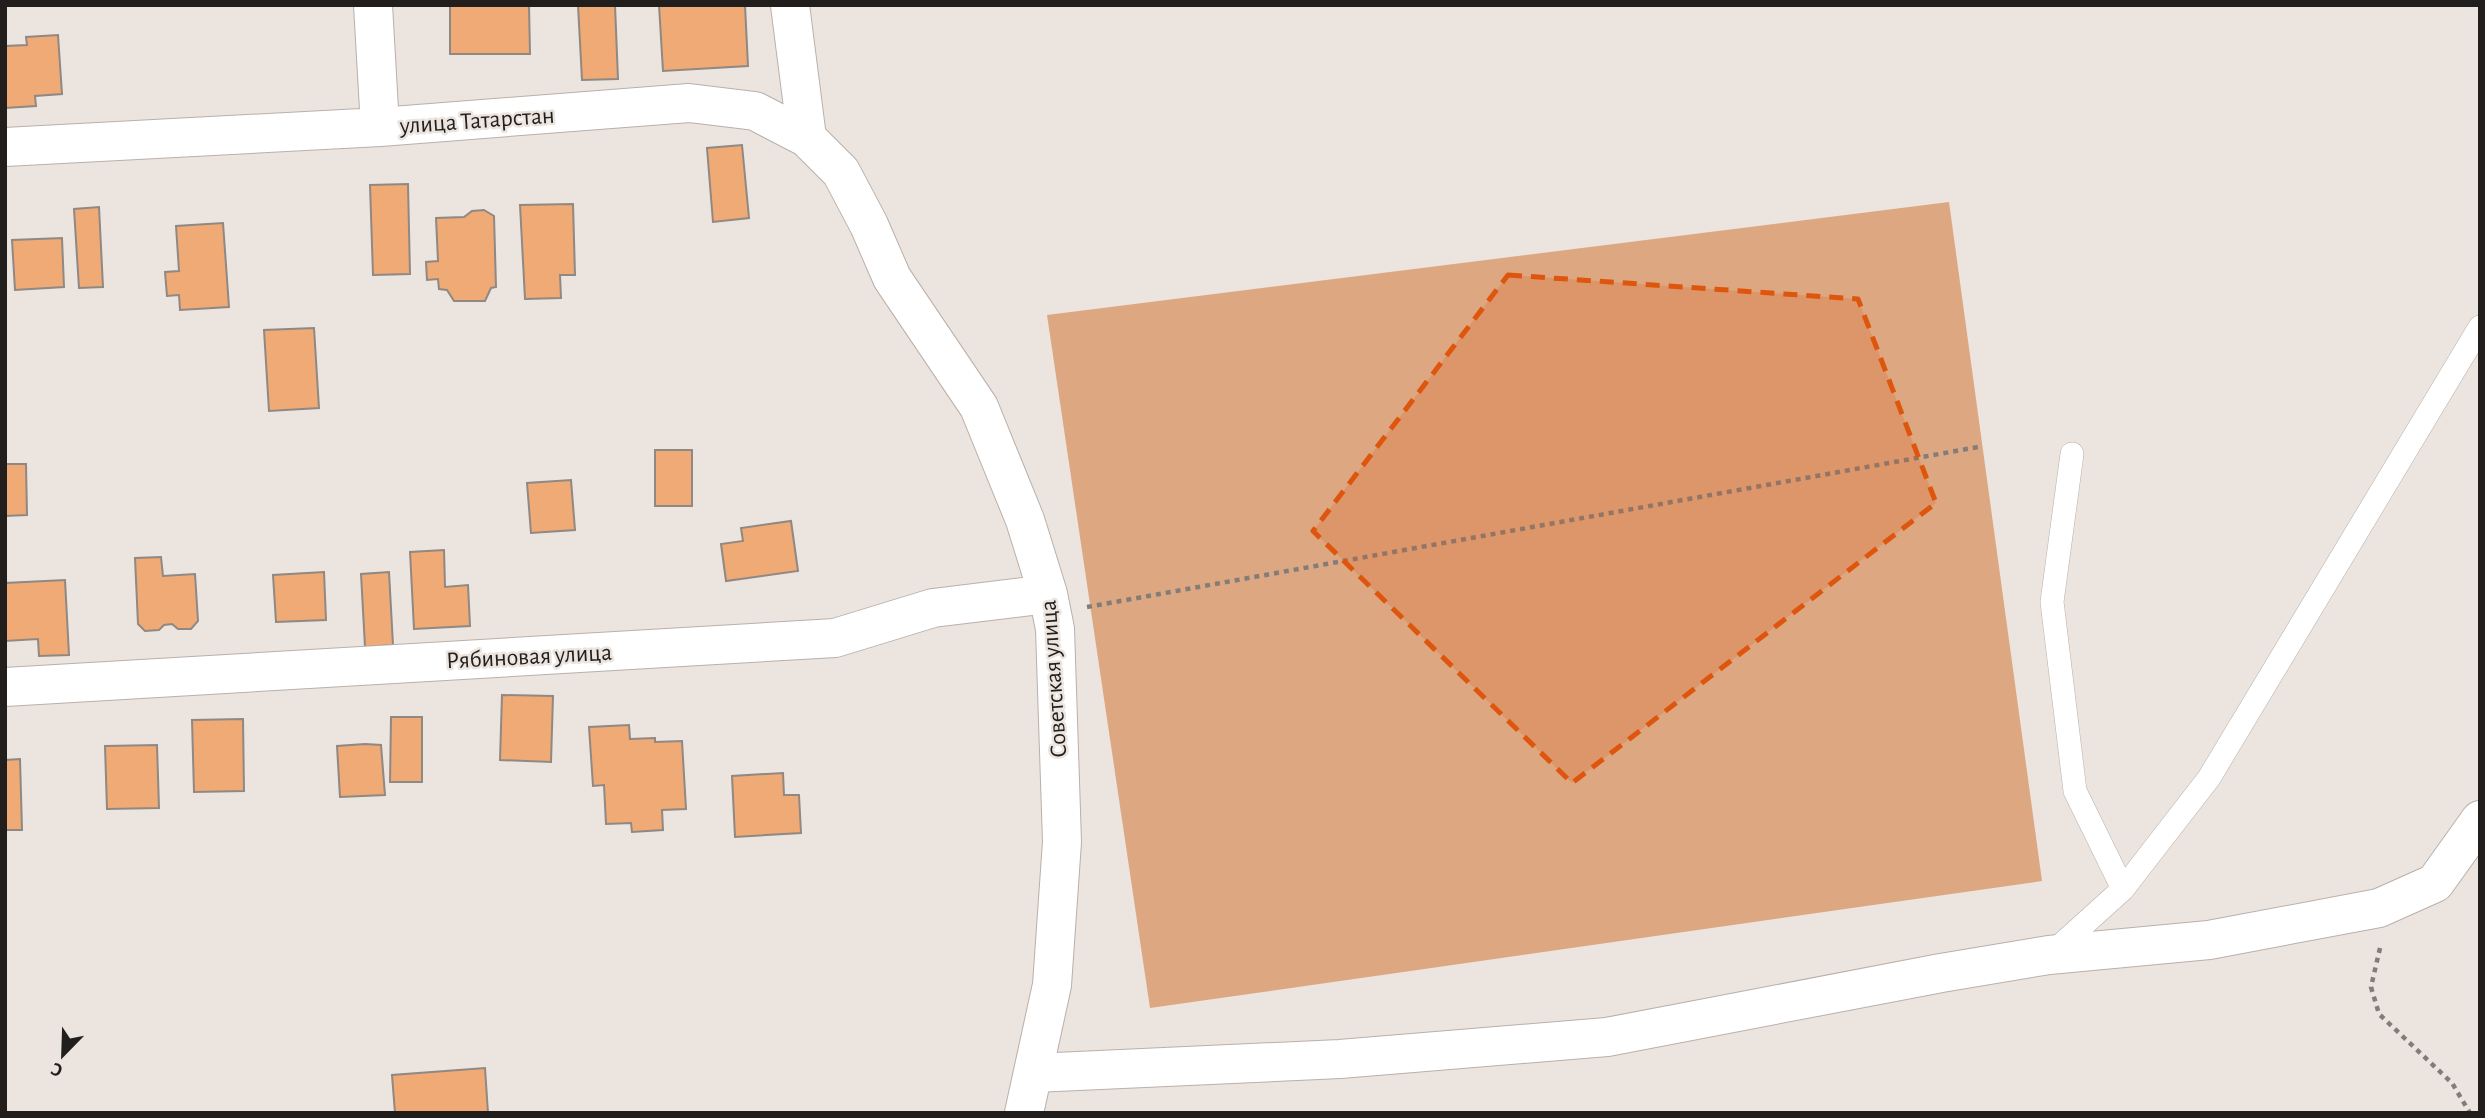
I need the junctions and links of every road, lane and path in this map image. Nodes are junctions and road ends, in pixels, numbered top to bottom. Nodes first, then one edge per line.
1 (373, 5) edge
2 (789, 5) edge
3 (380, 127) junction
4 (807, 138) junction
5 (5, 146) edge
6 (2480, 327) edge
7 (1978, 447) dead end
8 (2072, 454) dead end
9 (1051, 611) junction
10 (5, 687) edge
11 (2480, 820) edge
12 (2123, 889) junction
13 (2387, 940) dead end
14 (2049, 956) junction
15 (1034, 1073) junction
16 (1024, 1113) edge
17 (2470, 1113) edge

1 - 3 street
2 - 4 street
3 - 4 street, улица Татарстан
3 - 5 street, улица Татарстан
4 - 9 street, Советская улица
6 - 12 lane
7 - 9 path
8 - 12 lane
9 - 10 street, Рябиновая улица
9 - 15 street, Советская улица
11 - 14 street
12 - 14 lane
13 - 17 path
14 - 15 street
15 - 16 street, Советская улица

